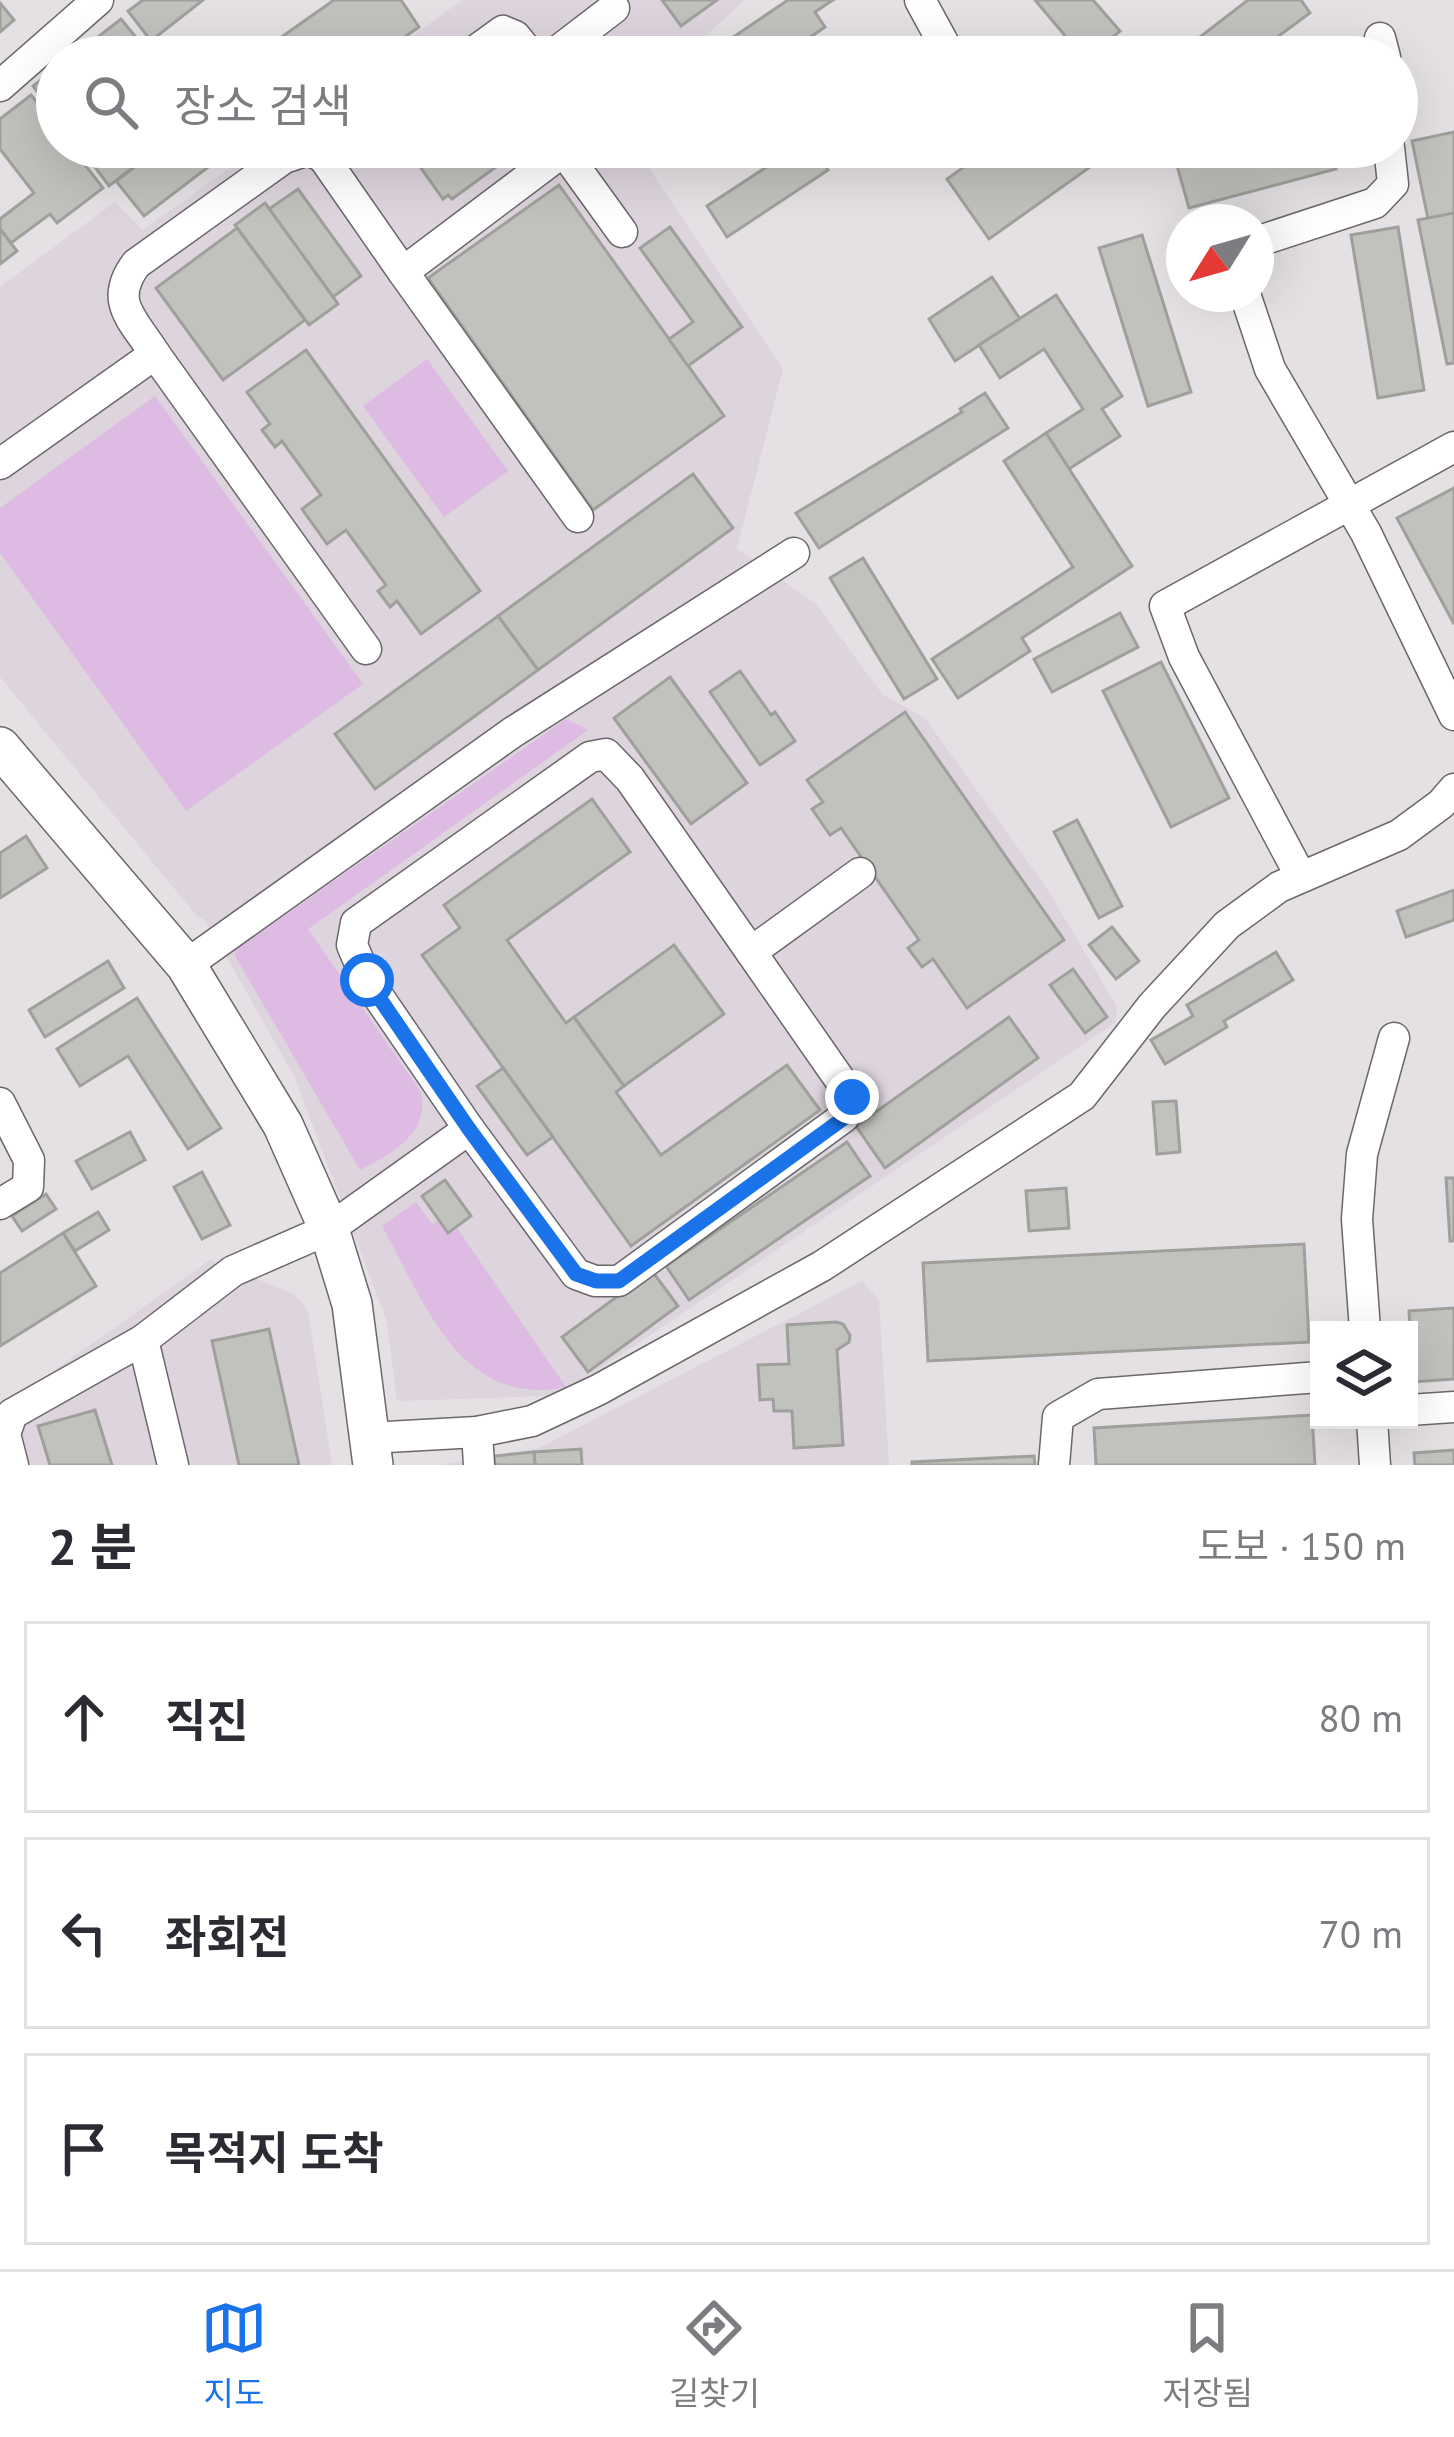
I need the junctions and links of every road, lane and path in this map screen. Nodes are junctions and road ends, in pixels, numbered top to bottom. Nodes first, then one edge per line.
1 (98, 0) edge
2 (920, 0) edge
3 (614, 8) dead end
4 (57, 36) edge
5 (577, 36) edge
6 (940, 36) edge
7 (36, 54) edge
8 (0, 86) edge
9 (270, 168) edge
10 (341, 168) edge
11 (543, 168) edge
12 (579, 168) edge
13 (1391, 168) edge
14 (622, 232) dead end
15 (1274, 236) edge
16 (403, 272) junction
17 (1251, 312) edge
18 (155, 353) junction
19 (1454, 447) edge
20 (0, 464) edge
21 (1350, 506) junction
22 (578, 518) dead end
23 (794, 553) dead end
24 (366, 650) dead end
25 (1454, 715) edge
26 (0, 747) edge
27 (1454, 789) edge
28 (860, 873) dead end
29 (1301, 877) junction
30 (751, 952) junction
31 (186, 965) junction
32 (1394, 1038) dead end
33 (0, 1103) edge
34 (469, 1129) junction
35 (0, 1204) edge
36 (329, 1229) junction
37 (1364, 1321) edge
38 (142, 1340) junction
39 (1310, 1377) edge
40 (1454, 1407) edge
41 (1418, 1409) edge
42 (1373, 1429) edge
43 (477, 1432) junction
44 (371, 1451) edge
45 (13, 1465) edge
46 (173, 1465) edge
47 (479, 1465) edge
48 (1054, 1465) edge
49 (1375, 1465) edge

1 - 4 street
2 - 6 street
3 - 5 street
7 - 8 street
9 - 18 street
10 - 16 street
11 - 16 street
12 - 14 street
13 - 15 street
16 - 22 street
17 - 21 street
18 - 20 street
18 - 24 street
19 - 21 street
21 - 25 street
21 - 29 street
23 - 31 street
26 - 31 main road
27 - 29 street
28 - 30 street
29 - 43 street
30 - 34 street
30 - 34 street
31 - 36 main road
32 - 37 street
33 - 35 street
34 - 36 street
36 - 38 street
36 - 44 main road
38 - 45 street
38 - 46 street
39 - 48 street
40 - 41 street
42 - 49 street
43 - 44 street
43 - 47 street

